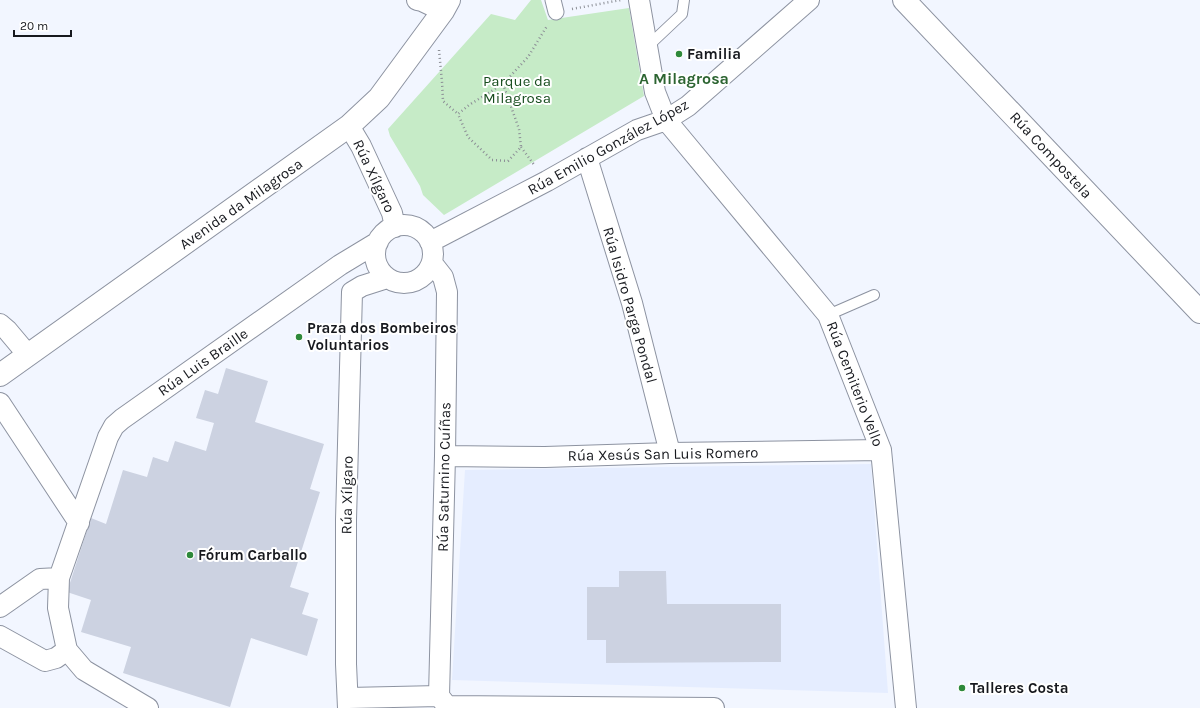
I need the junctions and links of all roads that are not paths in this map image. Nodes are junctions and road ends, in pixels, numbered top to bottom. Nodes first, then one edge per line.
1 (417, 0) edge
2 (639, 0) edge
3 (684, 0) edge
4 (809, 0) edge
5 (904, 0) edge
6 (442, 12) edge
7 (648, 47) junction
8 (666, 120) junction
9 (350, 126) junction
10 (587, 158) junction
11 (395, 227) junction
12 (378, 242) junction
13 (430, 242) junction
14 (432, 262) junction
15 (340, 266) junction
16 (387, 278) junction
17 (352, 292) junction
18 (874, 295) dead end
19 (1199, 311) edge
20 (828, 315) junction
21 (0, 324) edge
22 (28, 355) junction
23 (0, 375) edge
24 (0, 402) edge
25 (881, 450) junction
26 (670, 453) junction
27 (445, 456) junction
28 (79, 523) junction
29 (59, 578) junction
30 (0, 607) edge
31 (0, 636) edge
32 (67, 650) junction
33 (439, 696) junction
34 (384, 703) edge
35 (344, 705) edge
36 (148, 708) edge
37 (714, 708) edge
38 (906, 708) edge

1 - 6 street
2 - 7 street, Rúa Cemiterio Vello
3 - 7 lane
4 - 8 street, Rúa Emilio González López
5 - 19 street, Rúa Compostela
6 - 9 street, Avenida da Milagrosa
7 - 8 street, Rúa Cemiterio Vello
8 - 10 street, Rúa Emilio González López
8 - 20 street, Rúa Cemiterio Vello
9 - 11 street, Rúa Xílgaro
9 - 22 street, Avenida da Milagrosa
10 - 13 street, Rúa Emilio González López
10 - 26 street, Rúa Isidro Parga Pondal
11 - 12 street
11 - 13 street
12 - 15 street, Rúa Luis Braille
12 - 16 street
13 - 14 street
14 - 16 street
14 - 27 street, Rúa Saturnino Cuíñas
15 - 17 street, Rúa Xílgaro
15 - 28 street, Rúa Luis Braille
16 - 17 street
17 - 35 street, Rúa Xílgaro
18 - 20 lane
20 - 25 street, Rúa Cemiterio Vello
21 - 22 street
22 - 23 street, Avenida da Milagrosa
24 - 28 street
25 - 26 street, Rúa Xesús San Luis Romero
25 - 38 street, Rúa Cemiterio Vello
26 - 27 street, Rúa Xesús San Luis Romero
27 - 33 street, Rúa Saturnino Cuíñas
28 - 29 street, Rúa Luis Braille
29 - 30 street
29 - 32 street, Rúa Luis Braille
31 - 32 street
32 - 36 street
33 - 34 street
33 - 37 street
34 - 35 street

